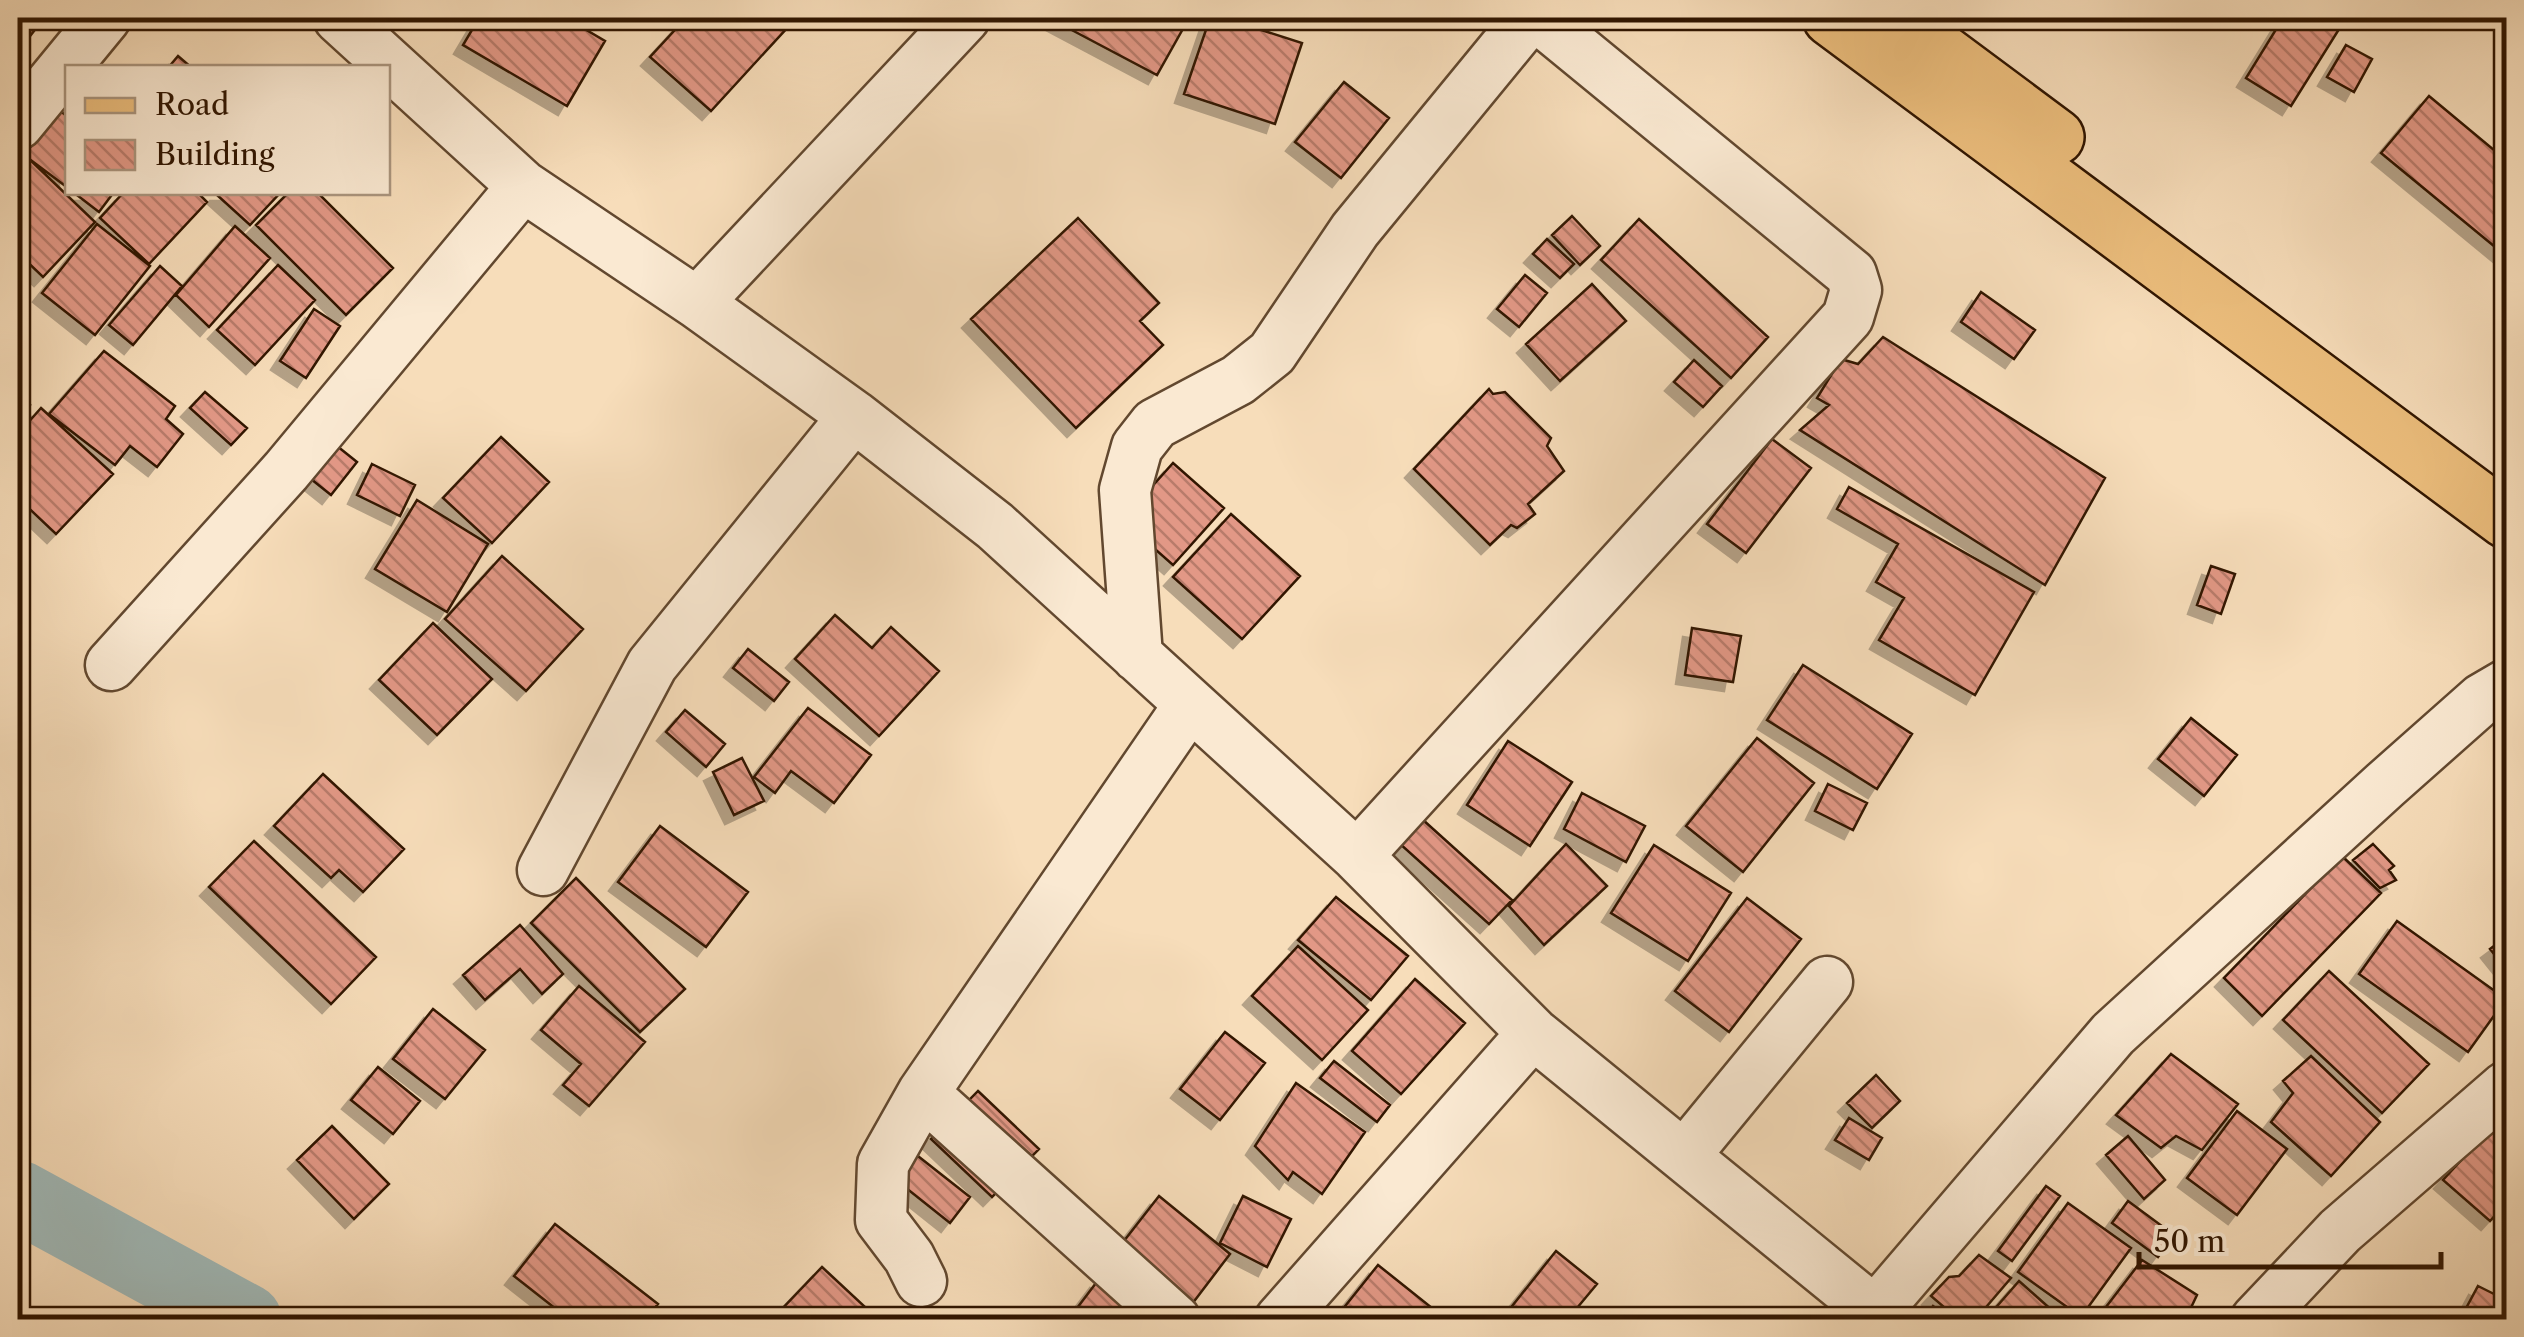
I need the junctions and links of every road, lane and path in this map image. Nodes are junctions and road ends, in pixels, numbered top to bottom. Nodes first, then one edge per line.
1 (105, 18) edge
2 (964, 18) edge
3 (1529, 18) edge
4 (1539, 18) edge
5 (1832, 18) edge
6 (1896, 18) edge
7 (359, 24) edge
8 (66, 65) edge
9 (65, 67) edge
10 (1967, 95) junction
11 (18, 124) edge
12 (523, 186) junction
13 (696, 303) junction
14 (854, 416) junction
15 (2506, 474) edge
16 (2506, 520) edge
17 (1138, 656) junction
18 (111, 665) dead end
19 (2498, 701) edge
20 (1190, 704) junction
21 (1357, 856) junction
22 (543, 870) dead end
23 (1827, 982) dead end
24 (1533, 1033) junction
25 (2506, 1087) edge
26 (923, 1093) junction
27 (1684, 1156) junction
28 (921, 1281) dead end
29 (1872, 1316) edge
30 (1175, 1320) edge
31 (1280, 1320) edge
32 (2256, 1320) edge

1 - 8 street
2 - 13 street
3 - 17 street
4 - 21 street
5 - 10 main road
6 - 10 main road
7 - 12 street
9 - 11 street
10 - 15 main road
10 - 16 main road
12 - 13 street
12 - 18 street
13 - 14 street
14 - 17 street
14 - 22 street
17 - 20 street
19 - 29 street
20 - 21 street
20 - 26 street
21 - 24 street
23 - 27 street
24 - 27 street
24 - 31 street
25 - 32 street
26 - 28 street
26 - 30 street
27 - 29 street

